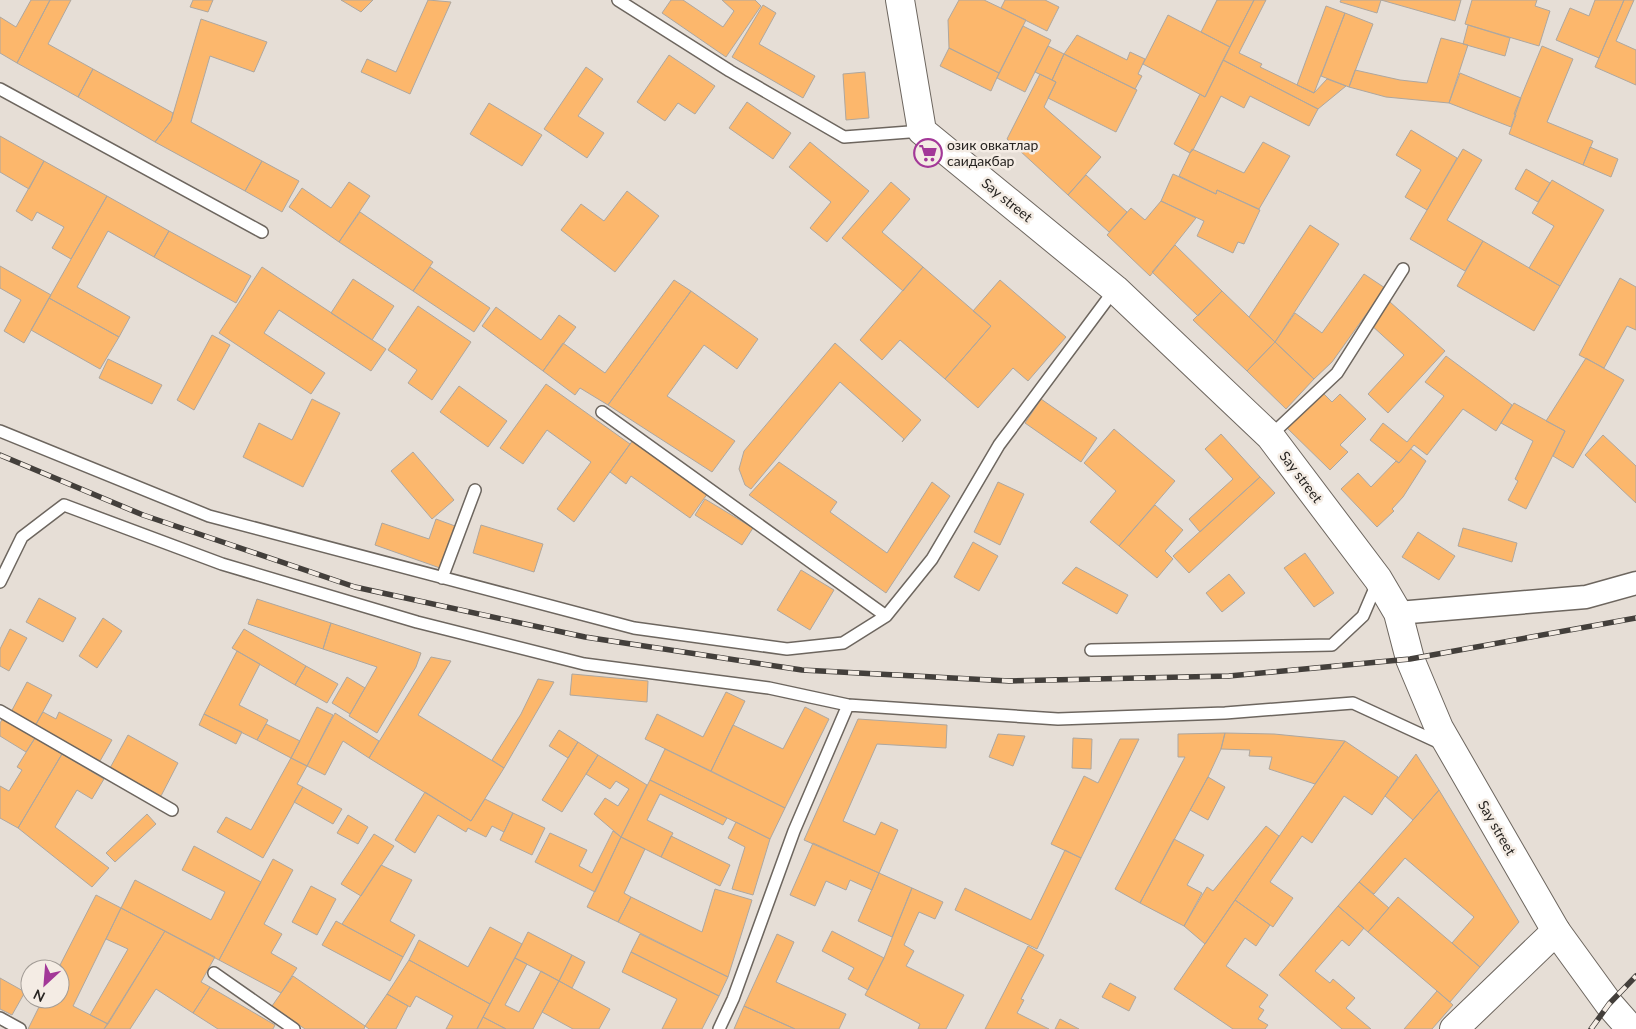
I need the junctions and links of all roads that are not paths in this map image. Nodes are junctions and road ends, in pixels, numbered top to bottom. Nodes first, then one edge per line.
1 (618, 0) edge
2 (900, 0) edge
3 (0, 89) edge
4 (922, 131) junction
5 (262, 232) dead end
6 (1403, 269) dead end
7 (1115, 289) junction
8 (602, 412) dead end
9 (0, 431) edge
10 (1270, 436) junction
11 (475, 490) dead end
12 (442, 578) junction
13 (1378, 579) junction
14 (0, 582) edge
15 (1636, 583) edge
16 (1398, 613) junction
17 (886, 616) junction
18 (1091, 650) dead end
19 (848, 705) junction
20 (0, 711) edge
21 (1450, 748) junction
22 (172, 810) dead end
23 (1556, 931) junction
24 (214, 973) dead end
25 (0, 1018) edge
26 (20, 1029) edge
27 (294, 1029) edge
28 (719, 1029) edge
29 (1454, 1029) edge
30 (1631, 1029) edge

1 - 4 lane
2 - 4 main road
3 - 5 lane
4 - 7 main road, Say street
6 - 10 lane
7 - 10 main road, Say street
7 - 17 lane
8 - 17 lane
9 - 12 lane
10 - 13 main road, Say street
11 - 12 lane
12 - 17 lane
13 - 16 main road, Say street
13 - 18 lane
14 - 19 lane
15 - 16 street
16 - 21 main road, Say street
19 - 21 lane
19 - 28 lane
20 - 22 lane
21 - 23 main road, Say street
23 - 29 main road
23 - 30 main road, Say street
24 - 27 lane
25 - 26 lane

